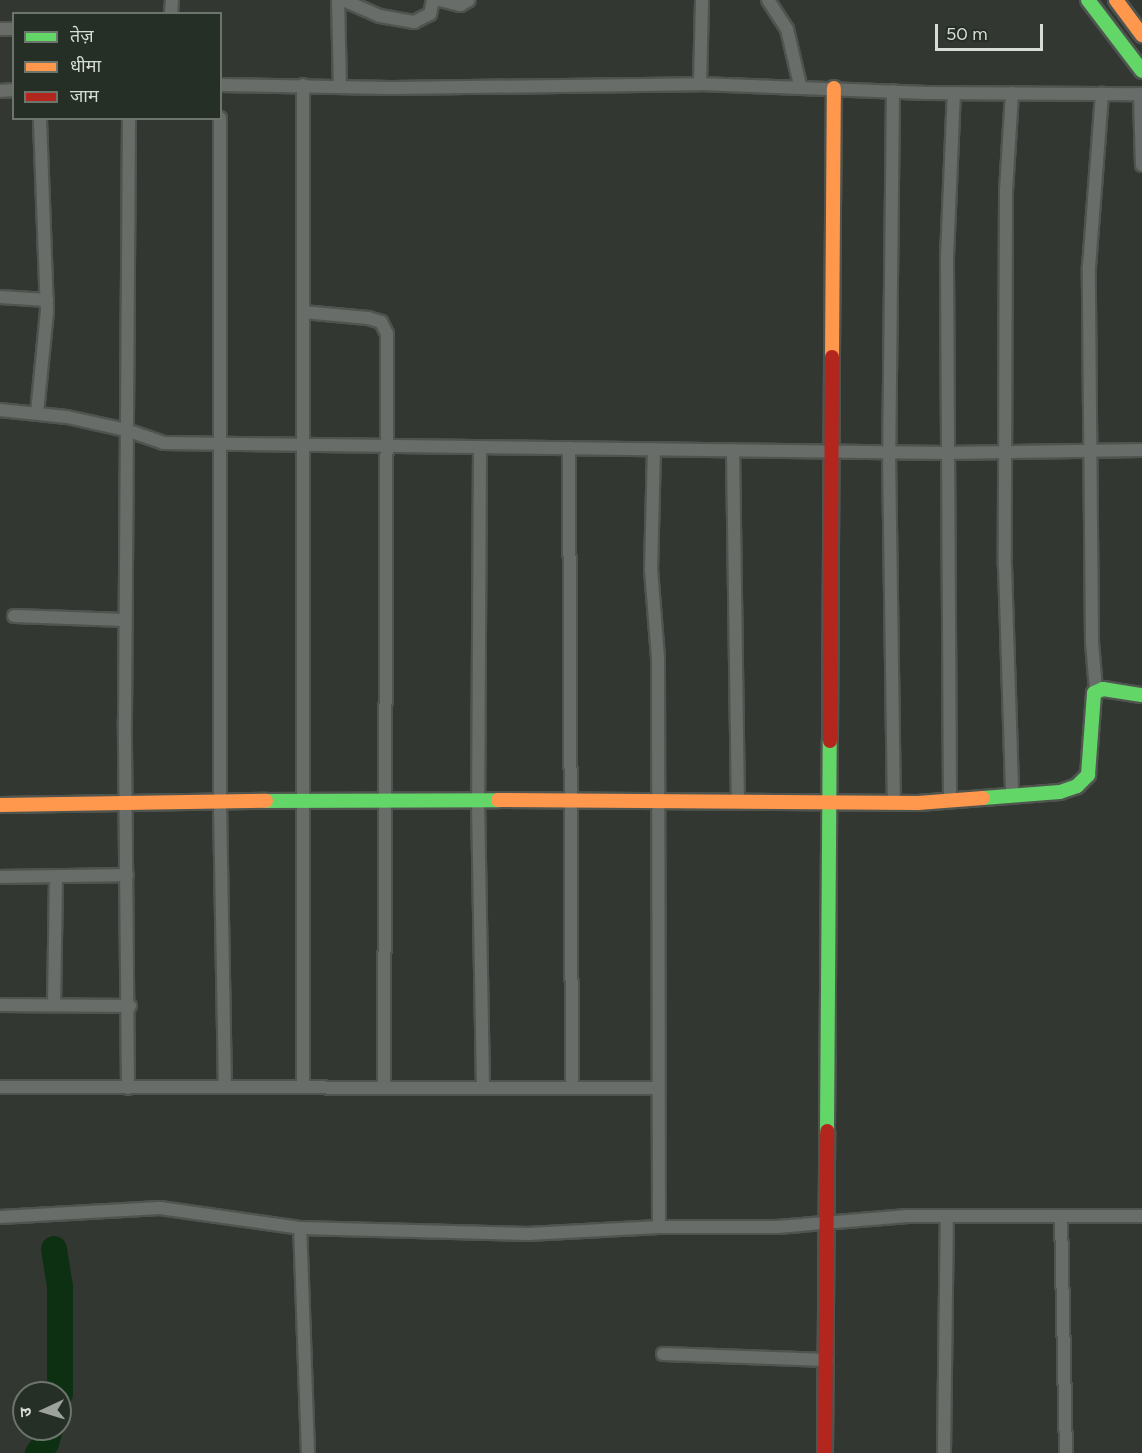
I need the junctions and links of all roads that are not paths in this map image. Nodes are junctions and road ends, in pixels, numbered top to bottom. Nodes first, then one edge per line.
1 (340, 0) edge
2 (433, 0) edge
3 (440, 0) edge
4 (469, 0) edge
5 (702, 0) edge
6 (768, 0) edge
7 (1088, 0) edge
8 (1116, 0) edge
9 (1142, 35) edge
10 (1142, 71) edge
11 (222, 84) edge
12 (700, 84) junction
13 (303, 85) junction
14 (800, 86) junction
15 (340, 87) junction
16 (834, 88) junction
17 (893, 91) junction
18 (954, 93) junction
19 (1011, 93) junction
20 (1102, 93) junction
21 (1141, 93) edge
22 (40, 120) edge
23 (129, 120) edge
24 (220, 120) edge
25 (1142, 165) edge
26 (0, 297) edge
27 (47, 300) junction
28 (303, 312) junction
29 (0, 410) edge
30 (31, 412) junction
31 (126, 430) junction
32 (219, 445) junction
33 (303, 446) junction
34 (388, 447) junction
35 (480, 447) junction
36 (569, 448) junction
37 (654, 449) junction
38 (733, 450) junction
39 (1142, 450) edge
40 (831, 451) junction
41 (1092, 451) junction
42 (889, 452) junction
43 (1007, 452) junction
44 (946, 453) junction
45 (14, 616) dead end
46 (125, 620) junction
47 (1096, 690) junction
48 (1142, 695) edge
49 (1012, 795) junction
50 (385, 800) junction
51 (478, 801) junction
52 (568, 801) junction
53 (829, 801) junction
54 (950, 801) junction
55 (302, 802) junction
56 (738, 802) junction
57 (894, 802) junction
58 (125, 803) junction
59 (220, 803) junction
60 (657, 803) junction
61 (0, 805) edge
62 (127, 875) junction
63 (56, 876) junction
64 (0, 878) edge
65 (0, 1005) edge
66 (54, 1005) junction
67 (130, 1006) junction
68 (0, 1087) edge
69 (225, 1087) junction
70 (128, 1088) junction
71 (303, 1088) junction
72 (384, 1088) junction
73 (483, 1088) junction
74 (572, 1088) junction
75 (656, 1088) junction
76 (947, 1216) junction
77 (1061, 1216) junction
78 (1142, 1216) edge
79 (0, 1217) edge
80 (829, 1221) junction
81 (659, 1227) junction
82 (300, 1228) junction
83 (663, 1354) dead end
84 (827, 1360) junction
85 (308, 1453) edge
86 (825, 1453) edge
87 (944, 1453) edge
88 (1066, 1453) edge

1 - 2 street
1 - 15 street
3 - 4 street
5 - 12 street
6 - 14 street
7 - 10 street
8 - 9 street
11 - 13 street
12 - 14 street
12 - 15 street
13 - 15 street
13 - 28 street
14 - 16 street
16 - 17 street
16 - 40 street
17 - 18 street
17 - 42 street
18 - 19 street
18 - 44 street
19 - 20 street
19 - 43 street
20 - 21 street
20 - 41 street
21 - 25 street
22 - 27 street
23 - 31 street
24 - 32 street
26 - 27 street
27 - 30 street
28 - 33 street
28 - 34 street
29 - 30 street
30 - 31 street
31 - 32 street
31 - 46 street
32 - 33 street
32 - 59 street
33 - 34 street
33 - 55 street
34 - 35 street
34 - 50 street
35 - 36 street
35 - 51 street
36 - 37 street
36 - 52 street
37 - 38 street
37 - 60 street
38 - 40 street
38 - 56 street
39 - 41 street
40 - 42 street
40 - 53 street
41 - 43 street
41 - 47 street
42 - 44 street
42 - 57 street
43 - 44 street
43 - 49 street
44 - 54 street
45 - 46 street
46 - 58 street
47 - 48 street
47 - 49 street
49 - 54 street
50 - 51 street
50 - 55 street
50 - 72 street
51 - 52 street
51 - 73 street
52 - 60 street
52 - 74 street
53 - 56 street
53 - 57 street
53 - 80 street
54 - 57 street
55 - 59 street
55 - 71 street
56 - 60 street
58 - 59 street
58 - 61 street
58 - 62 street
59 - 69 street
60 - 75 street
62 - 63 street
62 - 67 street
63 - 64 street
63 - 66 street
65 - 66 street
66 - 67 street
67 - 70 street
68 - 70 street
69 - 70 street
69 - 71 street
71 - 72 street
72 - 73 street
73 - 74 street
74 - 75 street
75 - 81 street
76 - 77 street
76 - 80 street
76 - 87 street
77 - 78 street
77 - 88 street
79 - 82 street
80 - 81 street
80 - 84 street
81 - 82 street
82 - 85 street
83 - 84 street
84 - 86 street

